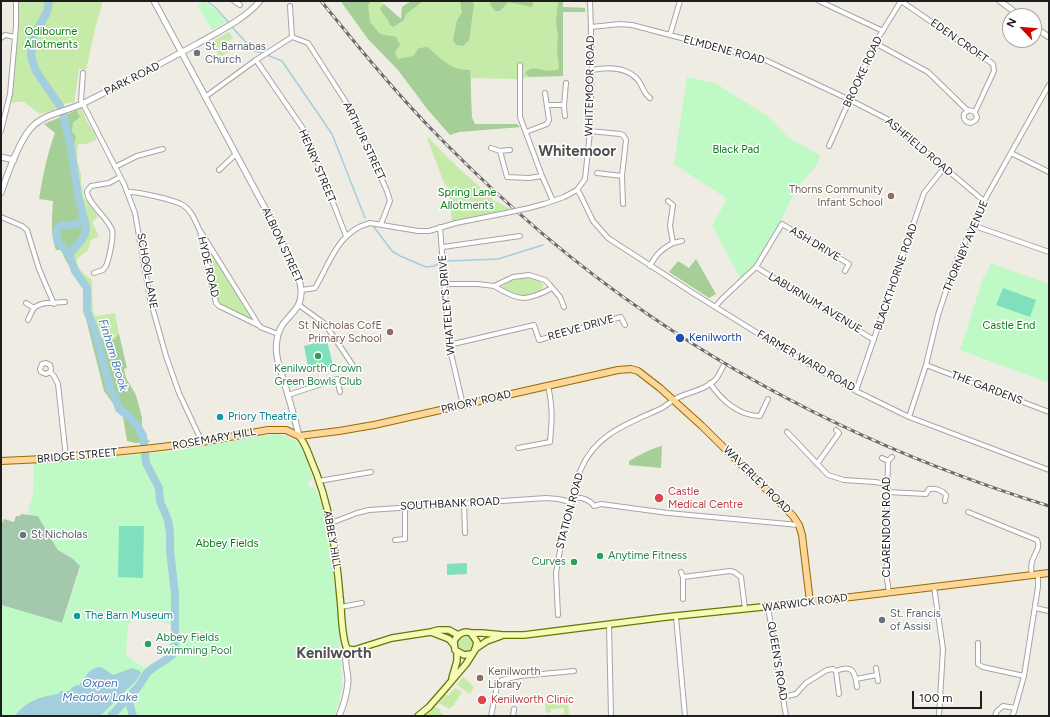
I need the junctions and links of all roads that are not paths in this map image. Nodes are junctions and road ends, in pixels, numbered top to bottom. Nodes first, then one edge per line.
1 (16, 1) edge
2 (154, 1) edge
3 (234, 1) edge
4 (260, 1) edge
5 (590, 1) edge
6 (680, 1) edge
7 (819, 1) edge
8 (901, 1) edge
9 (1000, 1) edge
10 (240, 5) dead end
11 (290, 6) dead end
12 (1009, 8) edge
13 (591, 27) junction
14 (883, 31) junction
15 (670, 35) junction
16 (15, 37) junction
17 (292, 37) junction
18 (1, 38) edge
19 (875, 43) junction
20 (181, 53) junction
21 (256, 60) junction
22 (520, 65) dead end
23 (592, 70) junction
24 (83, 73) dead end
25 (566, 83) dead end
26 (1049, 85) edge
27 (545, 93) dead end
28 (205, 97) junction
29 (650, 98) dead end
30 (850, 100) junction
31 (83, 104) junction
32 (548, 105) junction
33 (564, 105) junction
34 (967, 110) junction
35 (975, 112) junction
36 (565, 116) dead end
37 (1, 131) edge
38 (590, 131) junction
39 (526, 132) junction
40 (829, 146) dead end
41 (491, 148) dead end
42 (163, 149) dead end
43 (510, 150) dead end
44 (500, 151) junction
45 (1012, 153) junction
46 (236, 154) junction
47 (1, 157) edge
48 (14, 160) junction
49 (115, 167) junction
50 (944, 168) junction
51 (219, 170) dead end
52 (1049, 172) edge
53 (597, 174) dead end
54 (542, 176) junction
55 (622, 176) junction
56 (120, 177) junction
57 (577, 190) junction
58 (127, 192) junction
59 (1, 193) edge
60 (553, 201) junction
61 (668, 201) dead end
62 (984, 201) junction
63 (622, 204) dead end
64 (1, 217) edge
65 (381, 224) junction
66 (972, 225) junction
67 (440, 227) junction
68 (199, 228) junction
69 (346, 236) junction
70 (520, 236) dead end
71 (682, 241) dead end
72 (673, 243) junction
73 (443, 247) junction
74 (1049, 252) edge
75 (650, 266) junction
76 (756, 267) junction
77 (845, 271) dead end
78 (94, 273) dead end
79 (444, 284) junction
80 (494, 286) junction
81 (552, 288) junction
82 (302, 290) junction
83 (65, 302) dead end
84 (26, 303) dead end
85 (54, 304) junction
86 (299, 305) junction
87 (564, 307) dead end
88 (715, 307) junction
89 (34, 308) junction
90 (28, 320) dead end
91 (625, 325) dead end
92 (260, 327) junction
93 (278, 334) junction
94 (874, 340) junction
95 (449, 345) junction
96 (926, 365) junction
97 (724, 366) dead end
98 (356, 370) dead end
99 (50, 372) dead end
100 (649, 380) joint
101 (710, 383) junction
102 (548, 386) junction
103 (856, 391) junction
104 (340, 392) dead end
105 (288, 395) junction
106 (768, 399) dead end
107 (674, 400) junction
108 (463, 405) junction
109 (1049, 412) edge
110 (909, 417) junction
111 (836, 430) dead end
112 (787, 432) dead end
113 (299, 436) junction
114 (202, 442) junction
115 (153, 448) joint
116 (518, 448) dead end
117 (66, 457) junction
118 (892, 457) dead end
119 (882, 458) dead end
120 (1, 461) edge
121 (888, 461) junction
122 (817, 464) junction
123 (1048, 468) edge
124 (371, 472) dead end
125 (319, 481) junction
126 (887, 484) junction
127 (887, 492) junction
128 (575, 498) junction
129 (945, 501) dead end
130 (571, 502) junction
131 (464, 503) junction
132 (405, 506) junction
133 (968, 512) dead end
134 (331, 523) junction
135 (799, 525) junction
136 (465, 533) dead end
137 (395, 540) dead end
138 (681, 572) dead end
139 (1049, 573) edge
140 (1035, 575) junction
141 (683, 577) junction
142 (934, 588) junction
143 (889, 593) junction
144 (683, 599) dead end
145 (810, 602) junction
146 (362, 603) dead end
147 (341, 607) junction
148 (768, 607) junction
149 (1035, 608) junction
150 (745, 609) junction
151 (1049, 611) edge
152 (558, 615) dead end
153 (676, 617) junction
154 (609, 625) junction
155 (431, 632) junction
156 (469, 633) junction
157 (458, 635) junction
158 (504, 635) junction
159 (978, 643) dead end
160 (454, 645) junction
161 (347, 649) junction
162 (457, 652) junction
163 (473, 652) junction
164 (876, 668) dead end
165 (574, 671) dead end
166 (836, 671) junction
167 (877, 675) junction
168 (1024, 676) junction
169 (856, 679) junction
170 (878, 681) dead end
171 (450, 682) junction
172 (857, 687) dead end
173 (840, 694) dead end
174 (784, 697) junction
175 (514, 709) dead end
176 (1014, 712) edge
177 (339, 716) edge
178 (418, 716) edge
179 (491, 716) edge
180 (513, 716) edge
181 (611, 716) edge
182 (685, 716) edge
183 (786, 716) edge
184 (939, 716) edge
185 (995, 716) edge
186 (1019, 716) edge

1 - 16 street
2 - 20 street, ALBION STREET
3 - 10 street
4 - 20 street, PARK ROAD
5 - 13 street, WHITEMOOR ROAD
6 - 15 street
7 - 14 street
8 - 14 street, BROOKE ROAD
8 - 35 street, EDEN CROFT
9 - 12 street
11 - 17 street
13 - 15 street, ELMDENE ROAD
13 - 23 street, WHITEMOOR ROAD
14 - 19 street, BROOKE ROAD
15 - 30 street, ELMDENE ROAD
16 - 18 street
16 - 37 street
17 - 21 street
17 - 65 street, ARTHUR STREET
19 - 30 street, BROOKE ROAD
19 - 34 street, EDEN CROFT
20 - 28 street, ALBION STREET
20 - 31 street, PARK ROAD
21 - 28 street
21 - 69 street, HENRY STREET
22 - 39 street
23 - 29 street
23 - 38 street, WHITEMOOR ROAD
24 - 31 street
25 - 33 street
26 - 45 street, THORNBY AVENUE
27 - 32 street
28 - 46 street, ALBION STREET
30 - 40 street, BROOKE ROAD
30 - 50 street, ASHFIELD ROAD
31 - 48 street, PARK ROAD
31 - 49 street, SCHOOL LANE
32 - 33 street
32 - 39 street
33 - 36 street
34 - 35 street
34 - 35 street, EDEN CROFT
38 - 55 street
38 - 57 street, WHITEMOOR ROAD
39 - 54 street
41 - 44 street
42 - 49 street
43 - 44 street
44 - 54 street
45 - 52 street
45 - 62 street, THORNBY AVENUE
46 - 51 street
46 - 82 street, ALBION STREET
47 - 48 street
48 - 59 street, PARK ROAD
49 - 56 street, SCHOOL LANE
50 - 62 street, ASHFIELD ROAD
50 - 94 street, BLACKTHORNE ROAD
53 - 55 street
54 - 60 street
55 - 63 street
56 - 58 street, SCHOOL LANE
56 - 78 street
57 - 60 street
57 - 75 street, FARMER WARD ROAD
58 - 68 street, HYDE ROAD
58 - 114 street, SCHOOL LANE
60 - 67 street, bridge
61 - 72 street
62 - 66 street, THORNBY AVENUE
64 - 85 street
65 - 67 street
65 - 69 street
66 - 74 street
66 - 96 street, THORNBY AVENUE
67 - 73 street, WHATELEY'S DRIVE
68 - 92 street, HYDE ROAD
68 - 92 street, HYDE ROAD
69 - 82 street
70 - 73 street
71 - 72 street
72 - 75 street
73 - 79 street, WHATELEY'S DRIVE
75 - 88 street, FARMER WARD ROAD
76 - 77 street, ASH DRIVE
76 - 88 street
76 - 94 street, LABURNUM AVENUE
79 - 80 street
79 - 95 street, WHATELEY'S DRIVE
80 - 81 street
80 - 81 street
81 - 87 street
82 - 86 street, ALBION STREET
83 - 85 street
84 - 89 street
85 - 89 street
86 - 93 street, ALBION STREET
86 - 98 street
88 - 103 street, FARMER WARD ROAD
89 - 90 street
91 - 95 street, REEVE DRIVE
92 - 93 street, HYDE ROAD
93 - 105 street
94 - 103 street, BLACKTHORNE ROAD
95 - 108 street, WHATELEY'S DRIVE
96 - 109 street, THE GARDENS
96 - 110 street, THORNBY AVENUE
97 - 101 street
99 - 117 street
100 - 102 main road, PRIORY ROAD
100 - 107 main road, WAVERLEY ROAD
101 - 106 street
101 - 107 street, STATION ROAD
102 - 108 main road, PRIORY ROAD
102 - 116 street
103 - 110 street, FARMER WARD ROAD
104 - 105 street
105 - 113 street
107 - 128 street, STATION ROAD
107 - 135 main road, WAVERLEY ROAD
108 - 113 main road, PRIORY ROAD
110 - 123 street, FARMER WARD ROAD
111 - 122 street
112 - 122 street
113 - 114 main road, ROSEMARY HILL
113 - 125 main road, ABBEY HILL
114 - 115 main road, ROSEMARY HILL
115 - 117 main road, BRIDGE STREET
117 - 120 main road, BRIDGE STREET
118 - 121 street, CLARENDON ROAD
119 - 121 street, CLARENDON ROAD
121 - 126 street, CLARENDON ROAD
122 - 126 street
124 - 125 street
125 - 134 main road, ABBEY HILL
126 - 127 street, CLARENDON ROAD
127 - 129 street
127 - 143 street, CLARENDON ROAD
128 - 130 street, STATION ROAD
128 - 135 street
130 - 131 street, SOUTHBANK ROAD
130 - 152 street, STATION ROAD
131 - 132 street, SOUTHBANK ROAD
131 - 136 street
132 - 134 street, SOUTHBANK ROAD
132 - 137 street
133 - 140 street
134 - 147 main road, ABBEY HILL
135 - 145 main road, WAVERLEY ROAD
138 - 141 street
139 - 140 main road, WARWICK ROAD
140 - 142 main road, WARWICK ROAD
140 - 149 street
141 - 144 street
141 - 150 street
142 - 143 main road, WARWICK ROAD
142 - 184 street
143 - 145 main road, WARWICK ROAD
145 - 148 main road, WARWICK ROAD
146 - 147 street
147 - 161 main road, ABBEY HILL
148 - 150 main road, WARWICK ROAD
148 - 174 street, QUEEN'S ROAD
149 - 151 street
149 - 168 street
150 - 153 main road, WARWICK ROAD
153 - 154 main road, WARWICK ROAD
153 - 182 street
154 - 158 main road, WARWICK ROAD
154 - 181 street
155 - 157 main road
155 - 160 main road
155 - 161 main road
156 - 157 main road
156 - 158 main road
156 - 163 main road
157 - 160 main road
158 - 163 main road
159 - 168 street
160 - 162 main road
161 - 177 street
162 - 163 main road
162 - 171 main road
163 - 171 main road
164 - 167 street
165 - 179 street
166 - 169 street
166 - 173 street
166 - 174 street
167 - 169 street
167 - 170 street
168 - 176 street
169 - 172 street
171 - 178 main road
174 - 183 street, QUEEN'S ROAD
175 - 180 street
176 - 185 street
176 - 186 street

